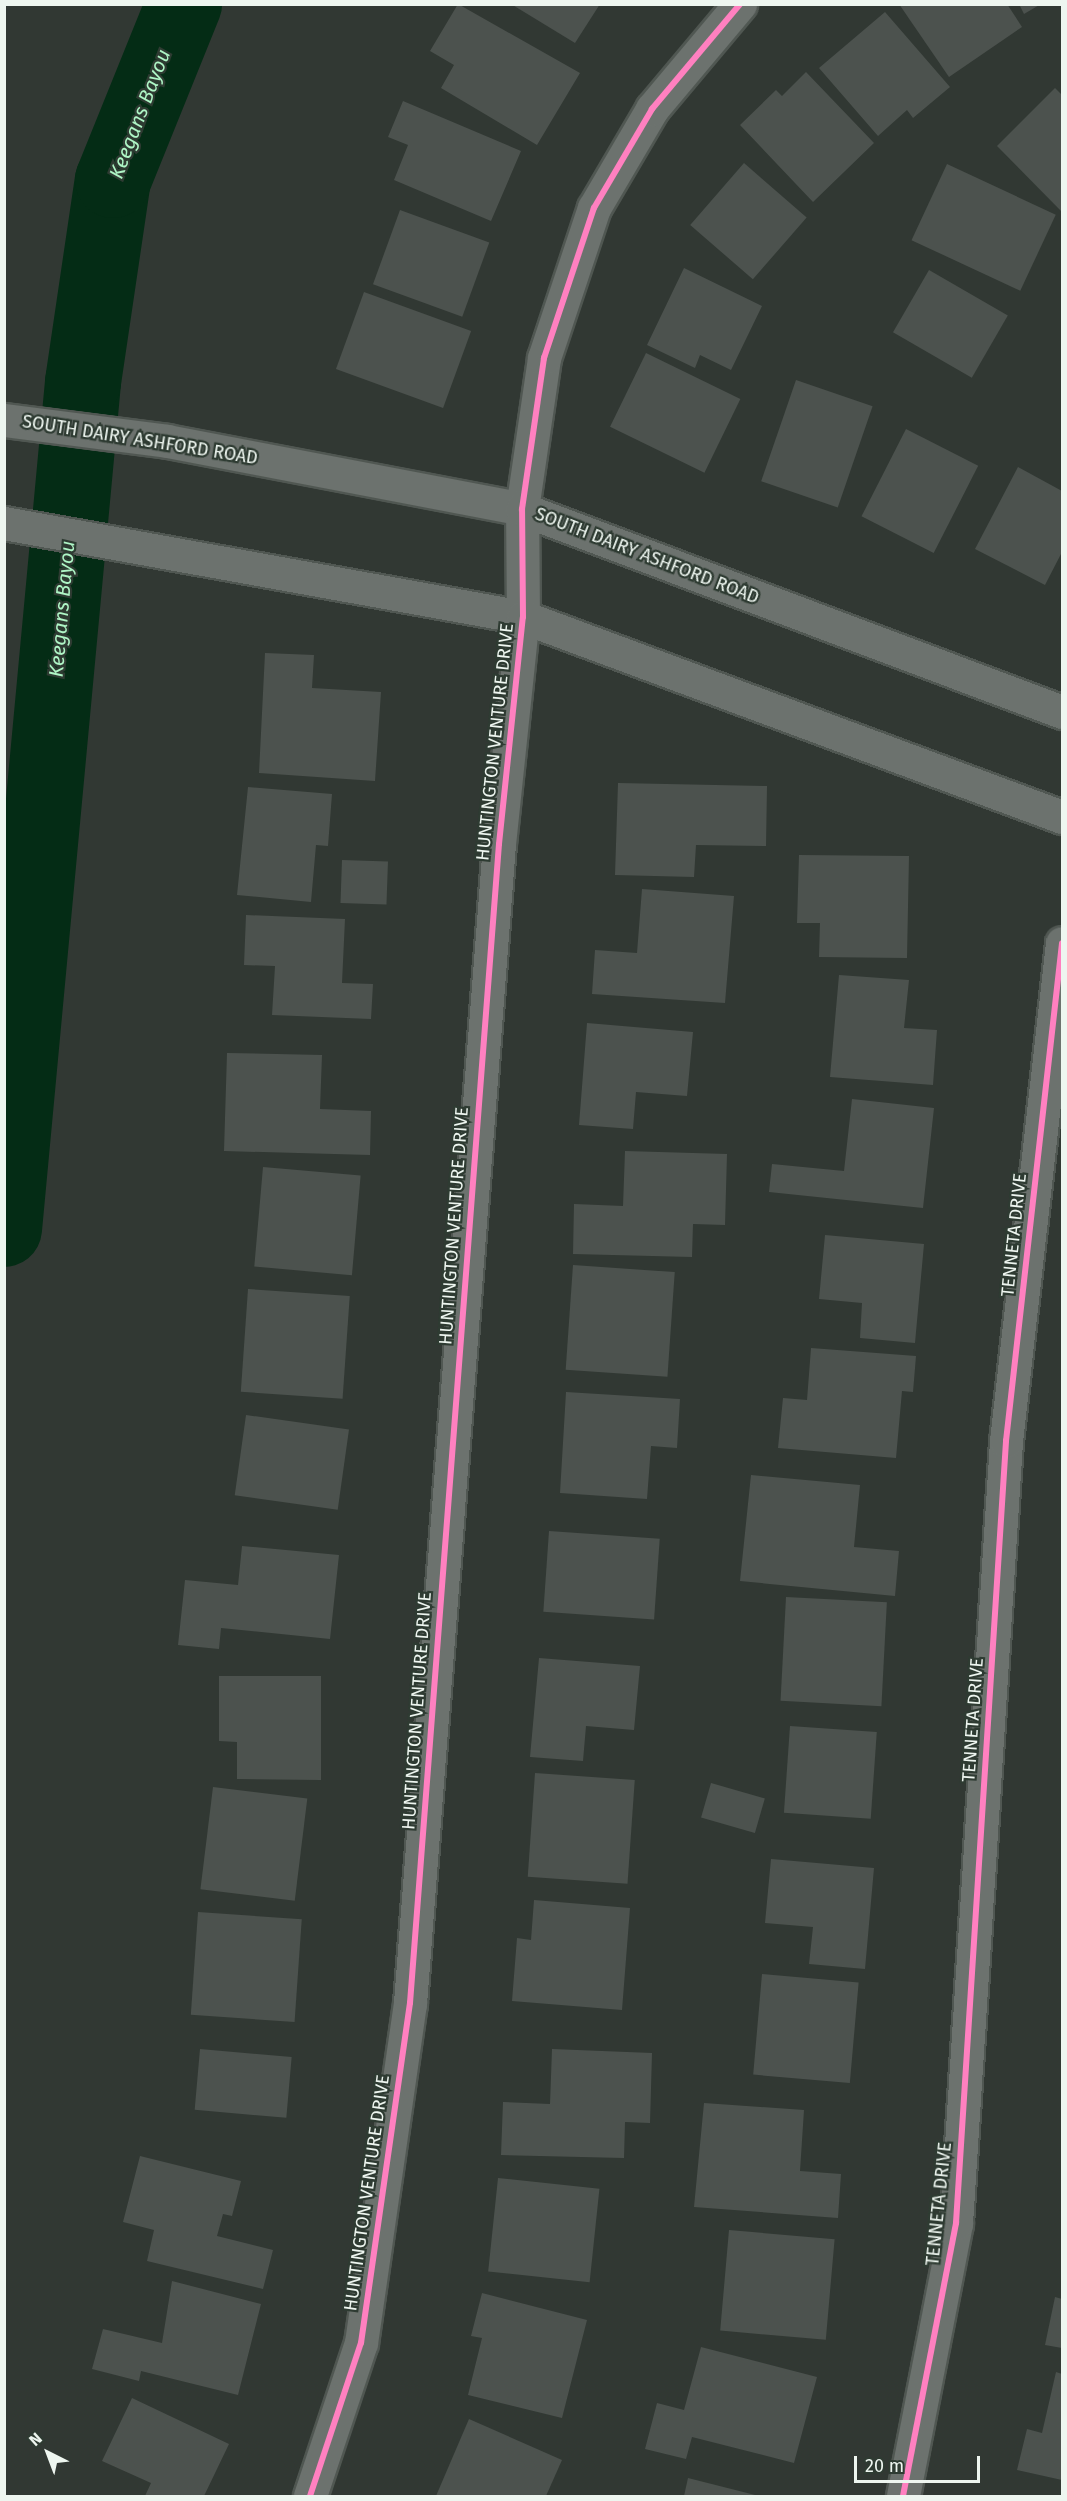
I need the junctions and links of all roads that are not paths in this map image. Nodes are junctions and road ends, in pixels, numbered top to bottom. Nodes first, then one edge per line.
1 (740, 4) edge
2 (4, 420) edge
3 (522, 509) junction
4 (4, 523) edge
5 (523, 617) junction
6 (1062, 712) edge
7 (1062, 817) edge
8 (1062, 943) edge
9 (310, 2496) edge
10 (903, 2496) edge

1 - 3 street, HUNTINGTON VENTURE DRIVE
2 - 3 street, SOUTH DAIRY ASHFORD ROAD
3 - 5 street, HUNTINGTON VENTURE DRIVE
3 - 6 street, SOUTH DAIRY ASHFORD ROAD
4 - 5 street
5 - 7 street
5 - 9 street, HUNTINGTON VENTURE DRIVE
8 - 10 street, TENNETA DRIVE

